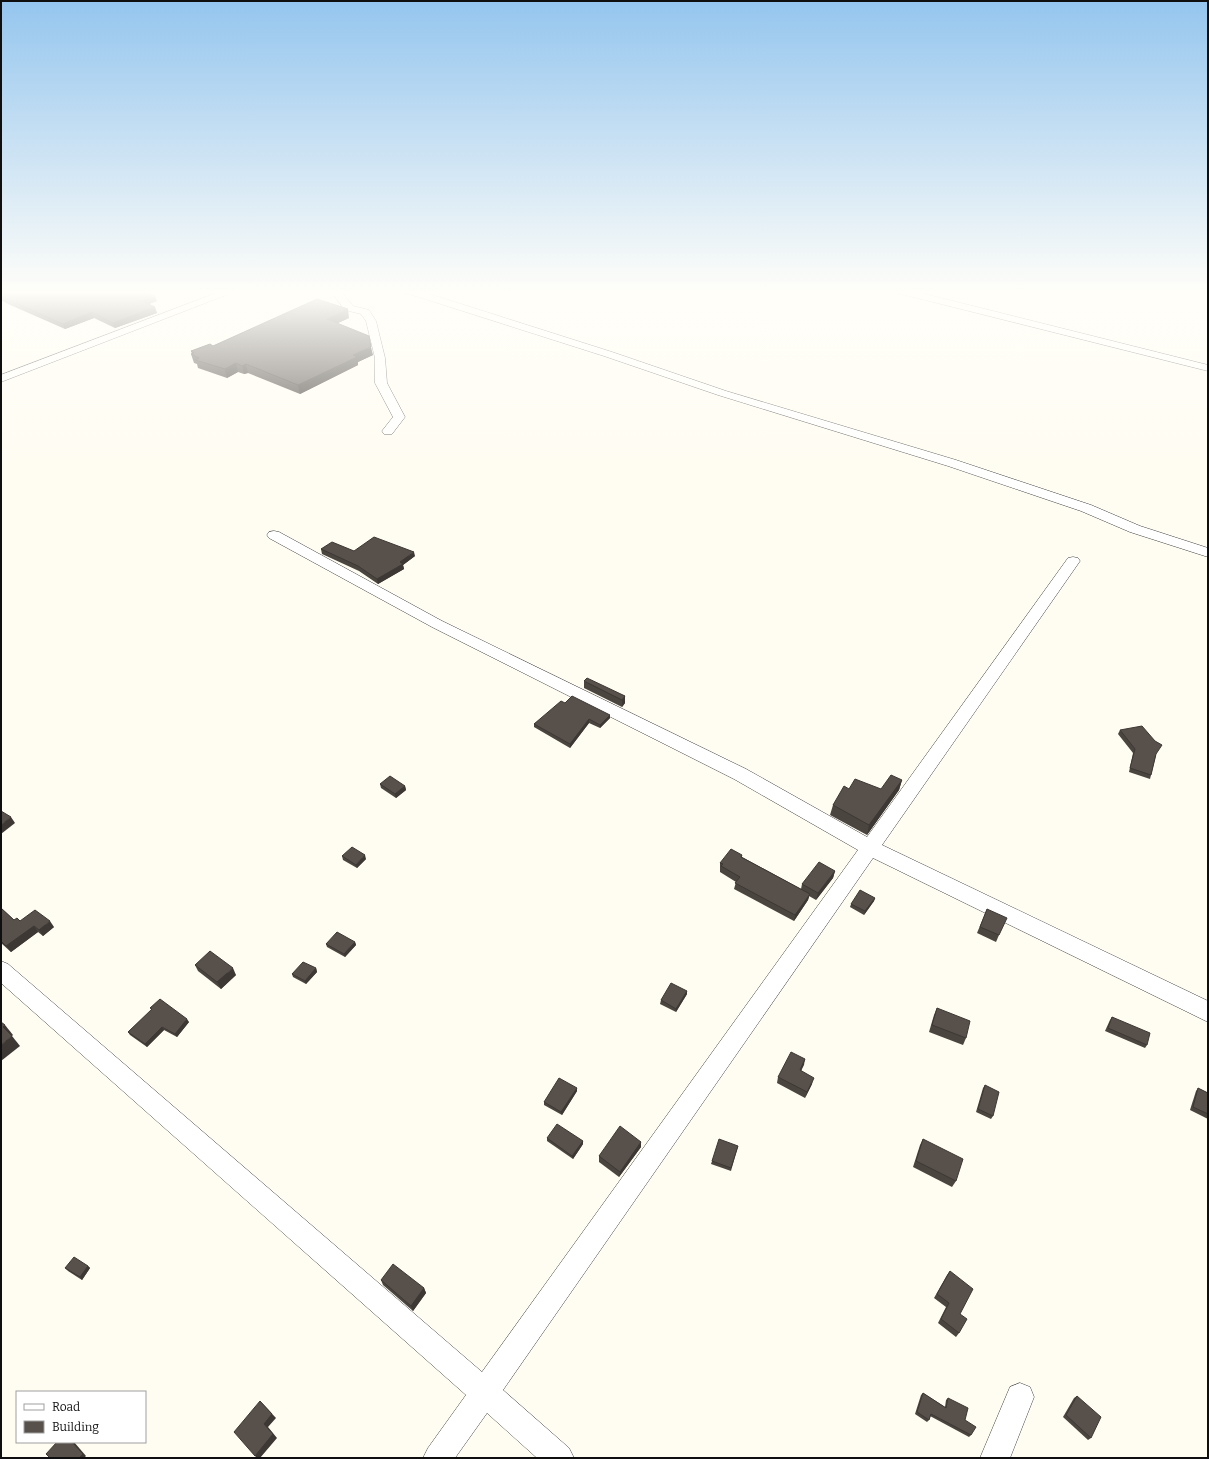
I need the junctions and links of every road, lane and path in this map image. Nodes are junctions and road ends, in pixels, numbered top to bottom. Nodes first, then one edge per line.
1 (56, 358) edge
2 (380, 358) edge
3 (620, 358) edge
4 (1169, 358) edge
5 (1208, 368) edge
6 (1, 379) edge
7 (388, 431) dead end
8 (274, 535) dead end
9 (1208, 553) edge
10 (1073, 561) dead end
11 (870, 848) junction
12 (1, 970) edge
13 (1208, 1012) edge
14 (485, 1392) junction
15 (1020, 1397) dead end
16 (438, 1458) edge
17 (559, 1458) edge
18 (995, 1458) edge

1 - 6 street
2 - 7 street
3 - 9 street
4 - 5 street
8 - 11 street
10 - 11 street
11 - 13 street
11 - 14 street
12 - 14 street
14 - 16 street
14 - 17 street
15 - 18 street

